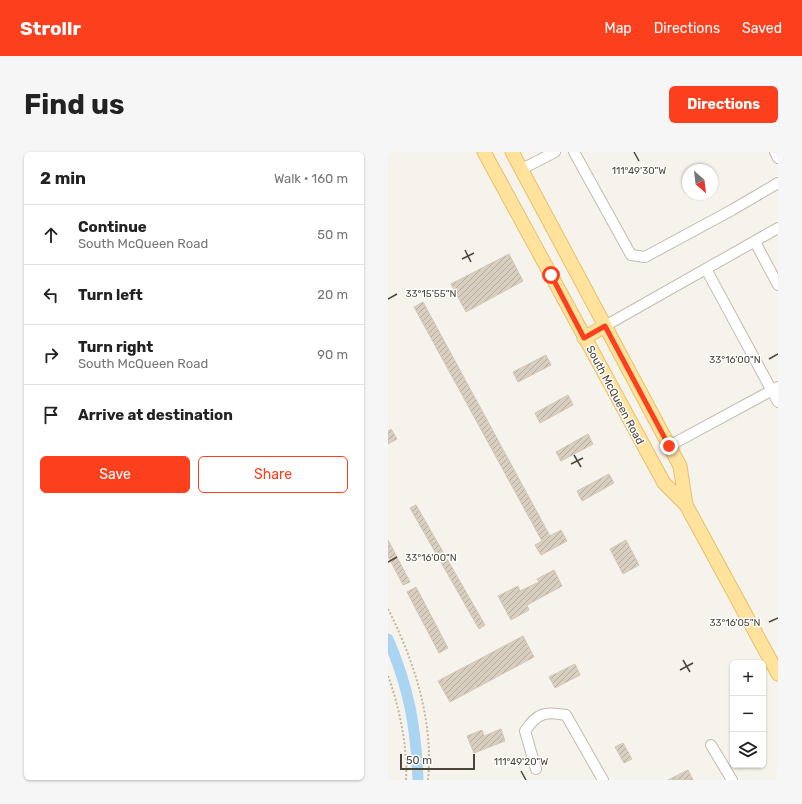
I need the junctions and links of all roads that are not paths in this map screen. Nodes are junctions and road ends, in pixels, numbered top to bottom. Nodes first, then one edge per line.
1 (484, 152) edge
2 (512, 152) edge
3 (555, 152) edge
4 (574, 152) edge
5 (775, 152) edge
6 (778, 158) edge
7 (522, 169) junction
8 (776, 188) edge
9 (778, 228) edge
10 (755, 242) junction
11 (706, 269) junction
12 (778, 285) edge
13 (605, 326) junction
14 (584, 338) junction
15 (775, 388) edge
16 (778, 402) edge
17 (669, 446) junction
18 (686, 505) junction
19 (778, 674) edge
20 (711, 746) dead end
21 (536, 769) dead end
22 (603, 780) edge
23 (732, 780) edge

1 - 14 main road, South McQueen Road
2 - 7 main road, South McQueen Road
3 - 7 street
4 - 8 street
5 - 6 street
7 - 13 main road, South McQueen Road
9 - 10 street
10 - 11 street
10 - 12 street
11 - 13 street
11 - 15 street
13 - 14 main road
13 - 17 main road, South McQueen Road
14 - 18 main road, South McQueen Road
15 - 16 street
15 - 17 street
17 - 18 main road, South McQueen Road
18 - 19 main road, South McQueen Road
20 - 23 street
21 - 22 street

